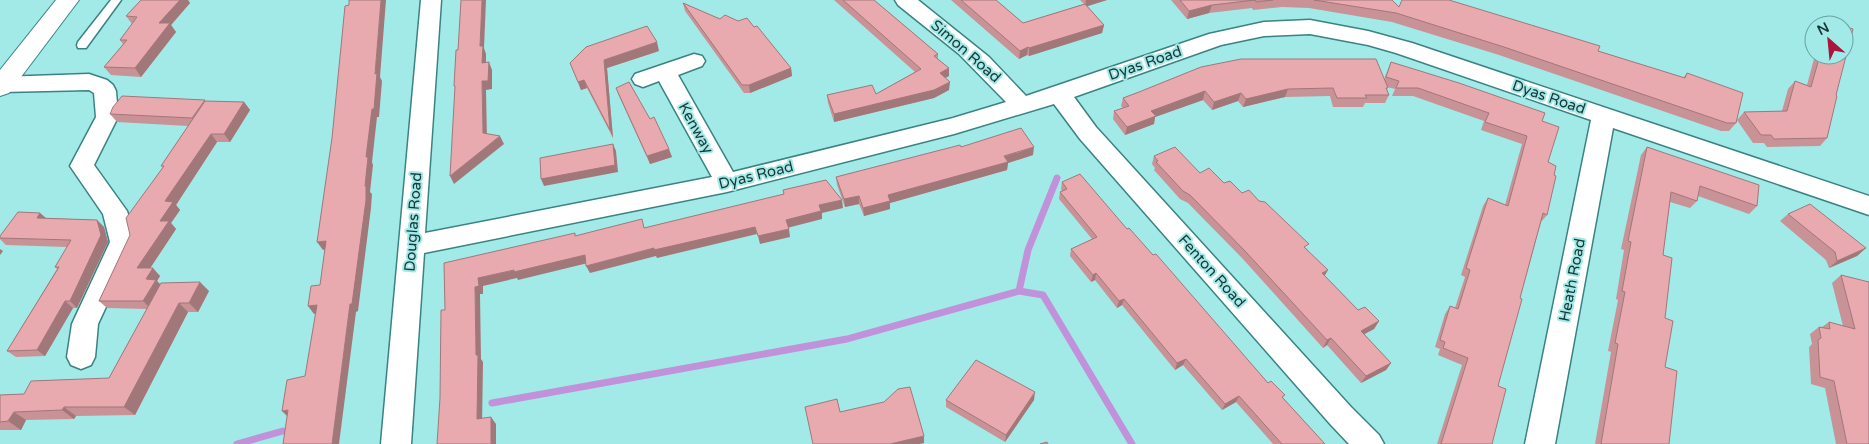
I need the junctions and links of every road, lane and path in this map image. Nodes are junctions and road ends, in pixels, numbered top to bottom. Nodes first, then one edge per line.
1 (68, 0) edge
2 (116, 0) edge
3 (431, 0) edge
4 (905, 0) edge
5 (82, 46) dead end
6 (694, 62) dead end
7 (665, 72) junction
8 (643, 79) dead end
9 (1, 85) edge
10 (1059, 94) junction
11 (1022, 106) junction
12 (1604, 115) junction
13 (726, 183) junction
14 (1869, 206) edge
15 (411, 246) junction
16 (81, 357) dead end
17 (396, 444) edge
18 (1369, 444) edge
19 (1540, 444) edge

1 - 9 street
2 - 5 lane
3 - 15 street, Douglas Road
4 - 11 street, Simon Road
6 - 7 street
7 - 8 street
7 - 13 street, Kenway
9 - 16 street
10 - 11 street, Dyas Road
10 - 12 street, Dyas Road
10 - 18 street, Fenton Road
11 - 13 street, Dyas Road
12 - 14 street, Dyas Road
12 - 19 street, Heath Road
13 - 15 street, Dyas Road
15 - 17 street, Douglas Road

